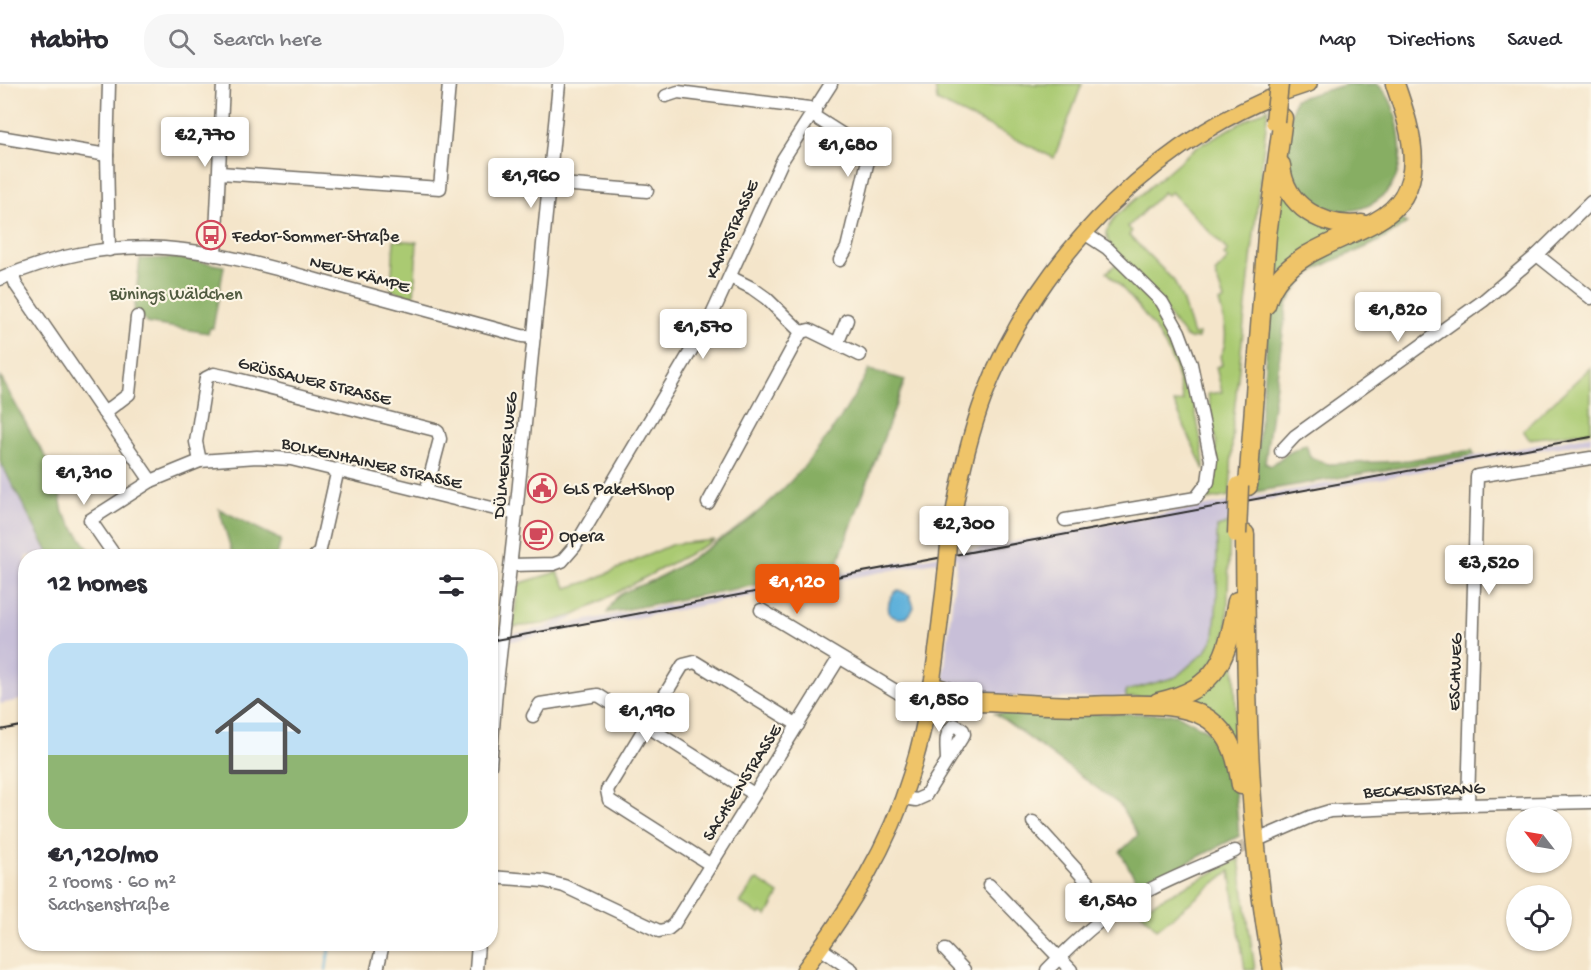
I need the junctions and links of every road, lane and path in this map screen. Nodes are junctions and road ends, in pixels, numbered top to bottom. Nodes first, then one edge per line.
1 (108, 84) edge
2 (223, 84) edge
3 (448, 84) edge
4 (559, 84) edge
5 (831, 84) edge
6 (1279, 84) edge
7 (1288, 84) edge
8 (1309, 84) edge
9 (1397, 85) edge
10 (666, 96) dead end
11 (813, 113) junction
12 (1279, 119) junction
13 (0, 137) edge
14 (107, 155) junction
15 (220, 173) junction
16 (549, 183) junction
17 (647, 191) dead end
18 (1591, 202) edge
19 (1375, 222) junction
20 (1084, 233) junction
21 (109, 250) junction
22 (215, 255) junction
23 (1537, 255) junction
24 (840, 260) dead end
25 (12, 274) junction
26 (730, 277) junction
27 (0, 279) edge
28 (1591, 298) edge
29 (136, 317) dead end
30 (847, 320) dead end
31 (801, 332) junction
32 (534, 337) junction
33 (1258, 339) junction
34 (837, 344) junction
35 (860, 355) dead end
36 (104, 413) junction
37 (1281, 452) dead end
38 (1591, 458) edge
39 (200, 461) junction
40 (338, 469) junction
41 (151, 481) junction
42 (1244, 486) junction
43 (426, 492) junction
44 (708, 502) dead end
45 (516, 514) junction
46 (1065, 520) dead end
47 (1241, 534) junction
48 (110, 549) edge
49 (321, 549) edge
50 (511, 565) junction
51 (1238, 593) junction
52 (761, 610) dead end
53 (839, 658) junction
54 (498, 674) edge
55 (932, 686) junction
56 (909, 699) dead end
57 (982, 702) junction
58 (929, 705) junction
59 (1144, 705) junction
60 (533, 716) dead end
61 (798, 724) junction
62 (646, 726) junction
63 (947, 759) dead end
64 (754, 794) junction
65 (903, 798) junction
66 (1591, 802) edge
67 (1468, 805) junction
68 (1033, 822) dead end
69 (1247, 825) junction
70 (1264, 837) tunnel mouth
71 (1235, 851) tunnel mouth
72 (711, 865) junction
73 (498, 878) edge
74 (989, 885) dead end
75 (1113, 911) junction
76 (820, 948) junction
77 (945, 950) dead end
78 (381, 951) edge
79 (477, 951) edge
80 (1059, 958) junction
81 (377, 970) edge
82 (476, 970) edge
83 (804, 970) edge
84 (852, 970) edge
85 (964, 970) edge
86 (1047, 970) edge
87 (1071, 970) edge
88 (1265, 970) edge
89 (1273, 970) edge

1 - 14 street
2 - 15 street
3 - 15 street
4 - 16 street, DÜLMENER WEG
5 - 11 street, KAMPSTRASSE
6 - 12 highway, bridge
7 - 12 highway
8 - 20 main road
9 - 19 highway
10 - 11 street
11 - 24 street
11 - 26 street, KAMPSTRASSE
12 - 19 highway
12 - 33 highway
12 - 42 highway
13 - 14 street
14 - 21 street
15 - 22 street
16 - 17 street
16 - 32 street, DÜLMENER WEG
18 - 23 street
19 - 33 highway
20 - 46 street
20 - 55 main road, bridge
21 - 22 street, NEUE KÄMPE
21 - 25 street, NEUE KÄMPE
22 - 32 street, NEUE KÄMPE
23 - 28 street
23 - 37 street
25 - 27 street, NEUE KÄMPE
25 - 36 street
26 - 31 street
26 - 50 street, KAMPSTRASSE
29 - 36 street
30 - 34 street
31 - 34 street
31 - 44 street
32 - 45 street, DÜLMENER WEG
33 - 42 highway
34 - 35 street
36 - 41 street
38 - 67 street, ESCHWEG
39 - 40 street, BOLKENHAINER STRASSE
39 - 41 street, BOLKENHAINER STRASSE
39 - 43 street, GRÜSSAUER STRASSE
40 - 43 street, BOLKENHAINER STRASSE
40 - 49 street
41 - 48 street, BOLKENHAINER STRASSE
42 - 47 highway
43 - 45 street, BOLKENHAINER STRASSE
45 - 50 street, DÜLMENER WEG
47 - 51 highway
47 - 89 highway
50 - 54 street, DÜLMENER WEG
51 - 59 highway
51 - 69 highway
52 - 53 street
53 - 56 street
53 - 61 street, SACHSENSTRASSE
55 - 57 highway
55 - 58 main road
57 - 58 highway
57 - 59 highway
58 - 65 main road
59 - 69 highway
60 - 62 street
61 - 62 street
61 - 64 street, SACHSENSTRASSE
62 - 64 street
62 - 72 street
63 - 65 street
64 - 72 street, SACHSENSTRASSE
65 - 76 main road
66 - 67 street, BECKENSTRANG
67 - 70 street, BECKENSTRANG
68 - 75 street
69 - 88 highway
71 - 75 street
72 - 73 street, SACHSENSTRASSE
74 - 80 street
75 - 80 street
76 - 83 main road
76 - 84 street
77 - 85 street
78 - 81 street
79 - 82 street
80 - 86 street
80 - 87 street

